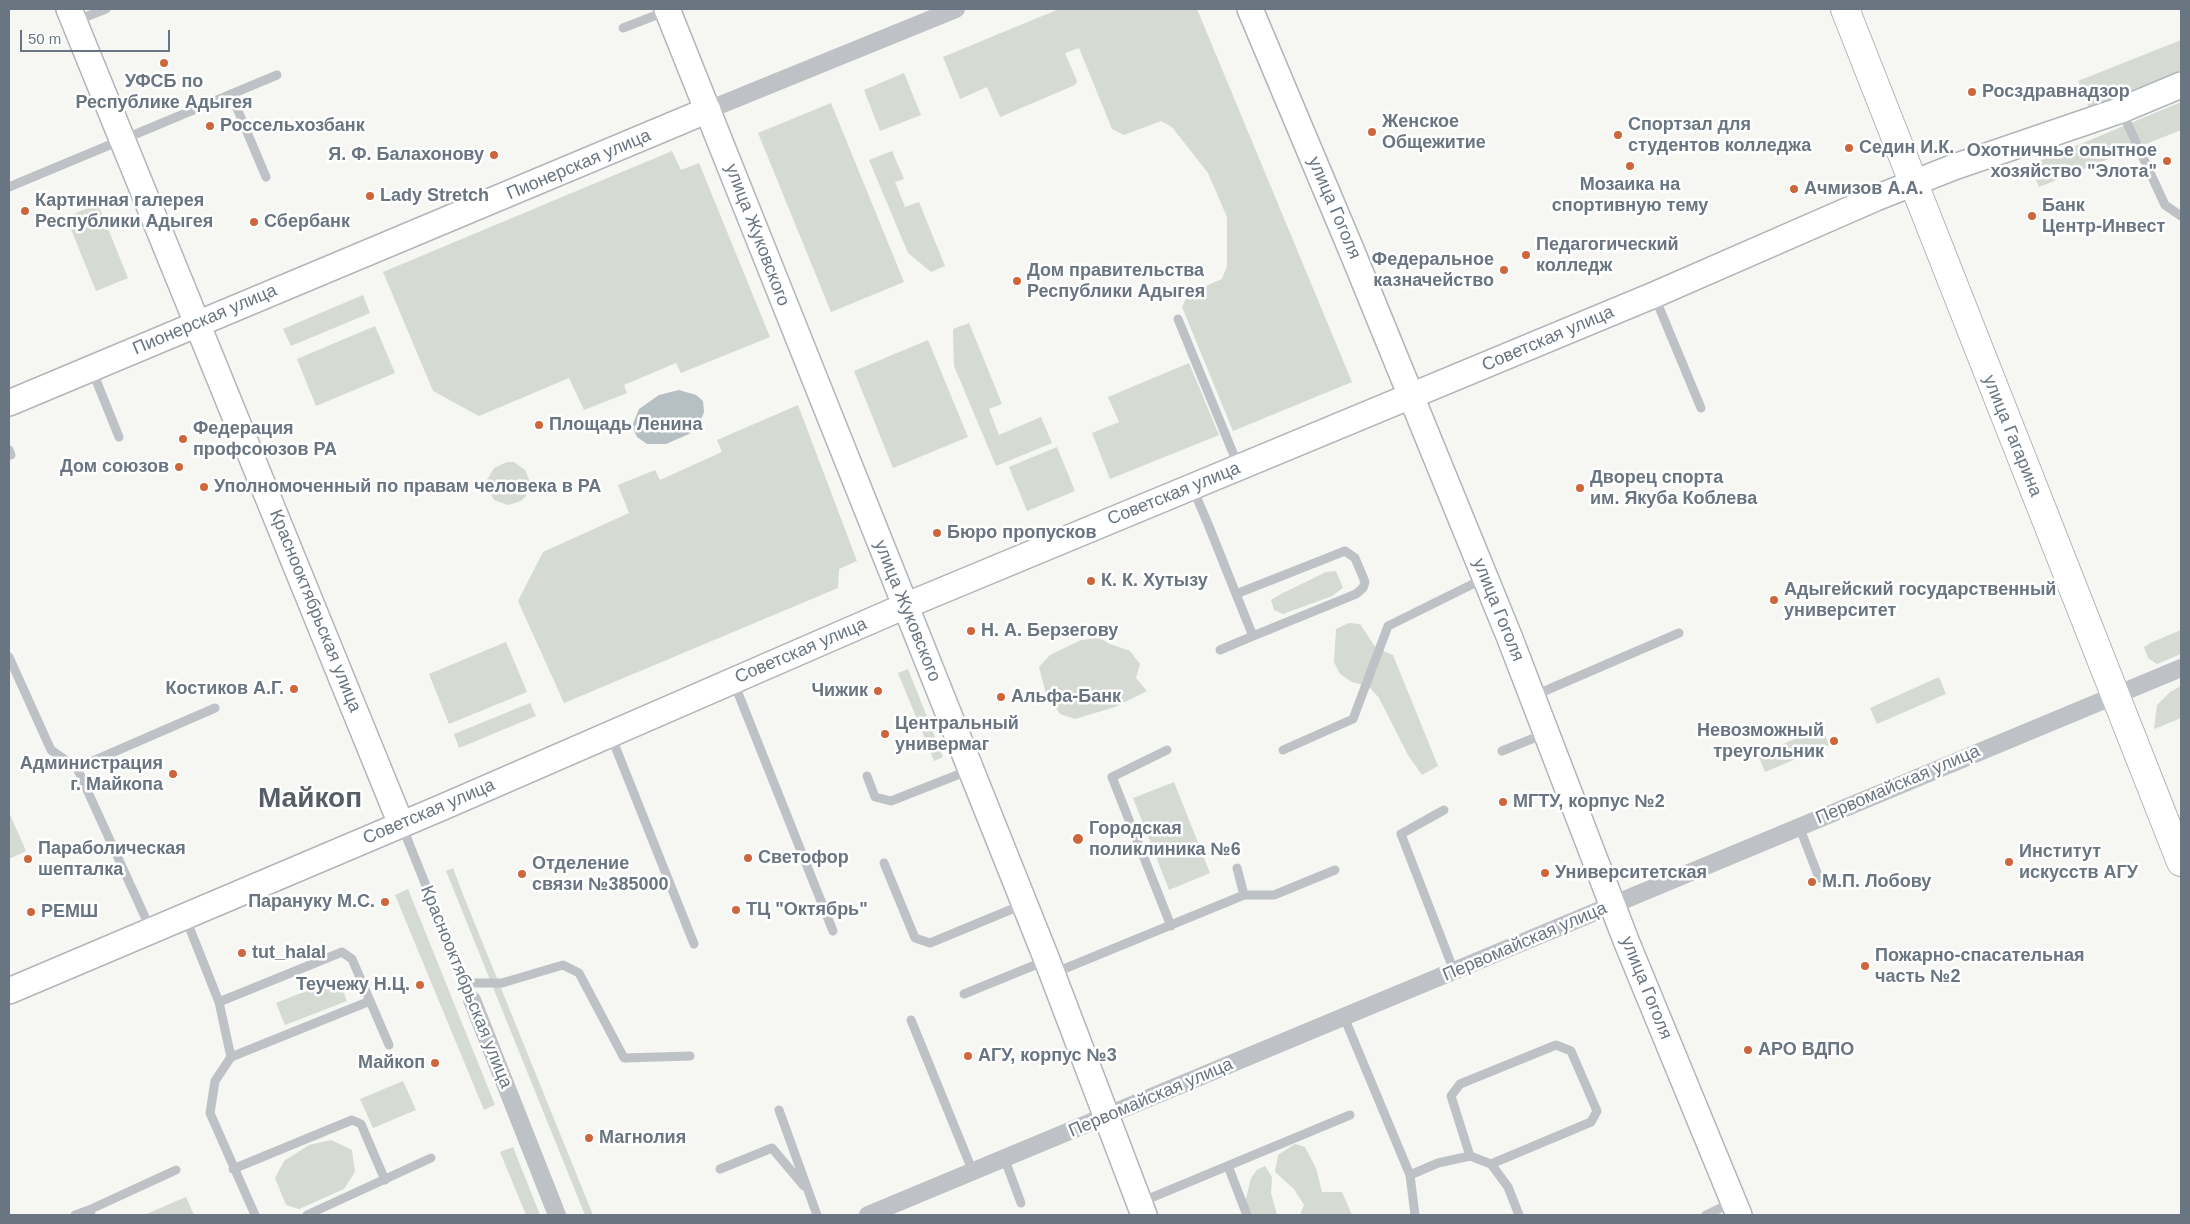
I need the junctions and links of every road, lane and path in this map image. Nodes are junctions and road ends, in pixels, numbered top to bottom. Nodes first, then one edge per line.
1 (106, 9) edge
2 (956, 9) edge
3 (1250, 9) edge
4 (1844, 9) edge
5 (667, 10) edge
6 (72, 15) edge
7 (622, 28) dead end
8 (277, 75) dead end
9 (2181, 85) edge
10 (231, 94) junction
11 (708, 110) junction
12 (2121, 110) junction
13 (122, 138) junction
14 (266, 177) dead end
15 (1914, 183) junction
16 (9, 187) edge
17 (2181, 216) edge
18 (1654, 295) junction
19 (1178, 319) dead end
20 (198, 324) junction
21 (92, 368) junction
22 (1411, 395) junction
23 (10, 400) edge
24 (1701, 408) dead end
25 (119, 437) dead end
26 (1239, 468) junction
27 (1192, 486) junction
28 (1485, 578) junction
29 (1236, 594) junction
30 (906, 606) junction
31 (1679, 633) dead end
32 (1253, 636) junction
33 (1220, 650) dead end
34 (9, 657) edge
35 (2181, 668) edge
36 (733, 680) junction
37 (1533, 696) junction
38 (2115, 696) junction
39 (215, 708) dead end
40 (610, 733) junction
41 (1546, 733) junction
42 (1167, 750) dead end
43 (1283, 750) dead end
44 (1502, 751) dead end
45 (77, 768) junction
46 (970, 770) junction
47 (867, 776) dead end
48 (1444, 810) dead end
49 (401, 824) junction
50 (1799, 826) junction
51 (2181, 862) edge
52 (884, 863) dead end
53 (1237, 868) dead end
54 (1335, 870) dead end
55 (1819, 878) dead end
56 (1244, 896) junction
57 (1024, 905) junction
58 (1613, 905) junction
59 (185, 916) junction
60 (1170, 926) junction
61 (152, 930) junction
62 (832, 932) dead end
63 (694, 944) dead end
64 (1049, 967) junction
65 (1454, 971) junction
66 (465, 983) junction
67 (9, 991) edge
68 (964, 994) dead end
69 (472, 1000) joint
70 (370, 1001) junction
71 (219, 1002) junction
72 (1344, 1017) junction
73 (912, 1020) dead end
74 (389, 1045) dead end
75 (690, 1056) dead end
76 (231, 1057) junction
77 (779, 1110) dead end
78 (1350, 1115) dead end
79 (1105, 1117) junction
80 (1470, 1156) junction
81 (431, 1158) dead end
82 (1005, 1160) junction
83 (1491, 1164) junction
84 (1228, 1166) junction
85 (233, 1169) junction
86 (176, 1170) dead end
87 (720, 1170) dead end
88 (973, 1172) junction
89 (1410, 1174) junction
90 (385, 1180) junction
91 (806, 1188) junction
92 (1021, 1203) dead end
93 (1141, 1209) edge
94 (1736, 1209) edge
95 (897, 1210) edge
96 (90, 1212) edge
97 (75, 1215) edge
98 (255, 1215) edge
99 (307, 1215) edge
100 (557, 1215) edge
101 (817, 1215) edge
102 (868, 1215) edge
103 (1247, 1215) edge
104 (1415, 1215) edge
105 (1519, 1215) edge
106 (1706, 1215) edge

1 - 6 lane
2 - 11 street, Пионерская улица
3 - 22 main road, улица Гоголя
4 - 15 main road, улица Гагарина
5 - 7 lane
5 - 11 main road, улица Жуковского
6 - 13 main road, Краснооктябрьская улица
8 - 10 lane
9 - 12 main road, Советская улица
10 - 13 lane
10 - 14 lane
11 - 20 main road, Пионерская улица
11 - 30 main road, улица Жуковского
12 - 15 main road, Советская улица
12 - 17 lane
13 - 16 lane
13 - 20 main road, Краснооктябрьская улица
15 - 18 main road, Советская улица
15 - 38 main road, улица Гагарина
18 - 22 main road, Советская улица
18 - 24 lane
19 - 26 lane
20 - 21 main road, Пионерская улица
20 - 49 main road, Краснооктябрьская улица
21 - 23 main road, Пионерская улица
21 - 25 lane
22 - 26 main road, Советская улица
22 - 28 main road, улица Гоголя
26 - 27 main road, Советская улица
27 - 29 lane
27 - 30 main road, Советская улица
28 - 37 main road, улица Гоголя
28 - 43 lane
29 - 32 lane
29 - 32 lane
30 - 36 main road, Советская улица
30 - 46 main road, улица Жуковского
31 - 37 lane
32 - 33 lane
34 - 45 lane
35 - 38 street, Первомайская улица
36 - 40 main road, Советская улица
36 - 62 lane
37 - 41 main road, улица Гоголя
38 - 50 street, Первомайская улица
38 - 51 main road, улица Гагарина
39 - 45 lane
40 - 49 main road, Советская улица
40 - 63 lane
41 - 44 lane
41 - 58 main road, улица Гоголя
42 - 60 lane
45 - 61 lane
46 - 47 lane
46 - 57 main road, улица Жуковского
48 - 65 lane
49 - 59 main road, Советская улица
49 - 66 lane, Краснооктябрьская улица
50 - 55 lane
50 - 58 street, Первомайская улица
52 - 57 lane
53 - 56 lane
54 - 56 lane
56 - 60 lane
57 - 64 main road, улица Жуковского
58 - 65 street, Первомайская улица
58 - 94 main road, улица Гоголя
59 - 61 main road, Советская улица
59 - 71 lane
60 - 64 lane
61 - 67 main road, Советская улица
64 - 68 lane
64 - 79 main road, улица Жуковского
65 - 72 street, Первомайская улица
66 - 69 lane, Краснооктябрьская улица
66 - 75 lane
69 - 100 street, Краснооктябрьская улица
70 - 71 lane
70 - 74 lane
70 - 76 lane
71 - 76 lane
72 - 79 street, Первомайская улица
72 - 89 lane
73 - 88 lane
76 - 85 lane
77 - 91 lane
78 - 84 lane
79 - 82 street, Первомайская улица
79 - 93 main road, улица Жуковского
80 - 83 lane
80 - 83 lane
80 - 89 lane
81 - 90 lane
82 - 88 street, Первомайская улица
82 - 92 lane
83 - 105 lane
84 - 93 lane
84 - 103 lane
85 - 90 lane
85 - 98 lane
86 - 96 lane
87 - 91 lane
88 - 95 street, Первомайская улица
89 - 104 lane
90 - 99 lane
91 - 101 lane
94 - 106 lane
95 - 102 street, Первомайская улица
96 - 97 lane

